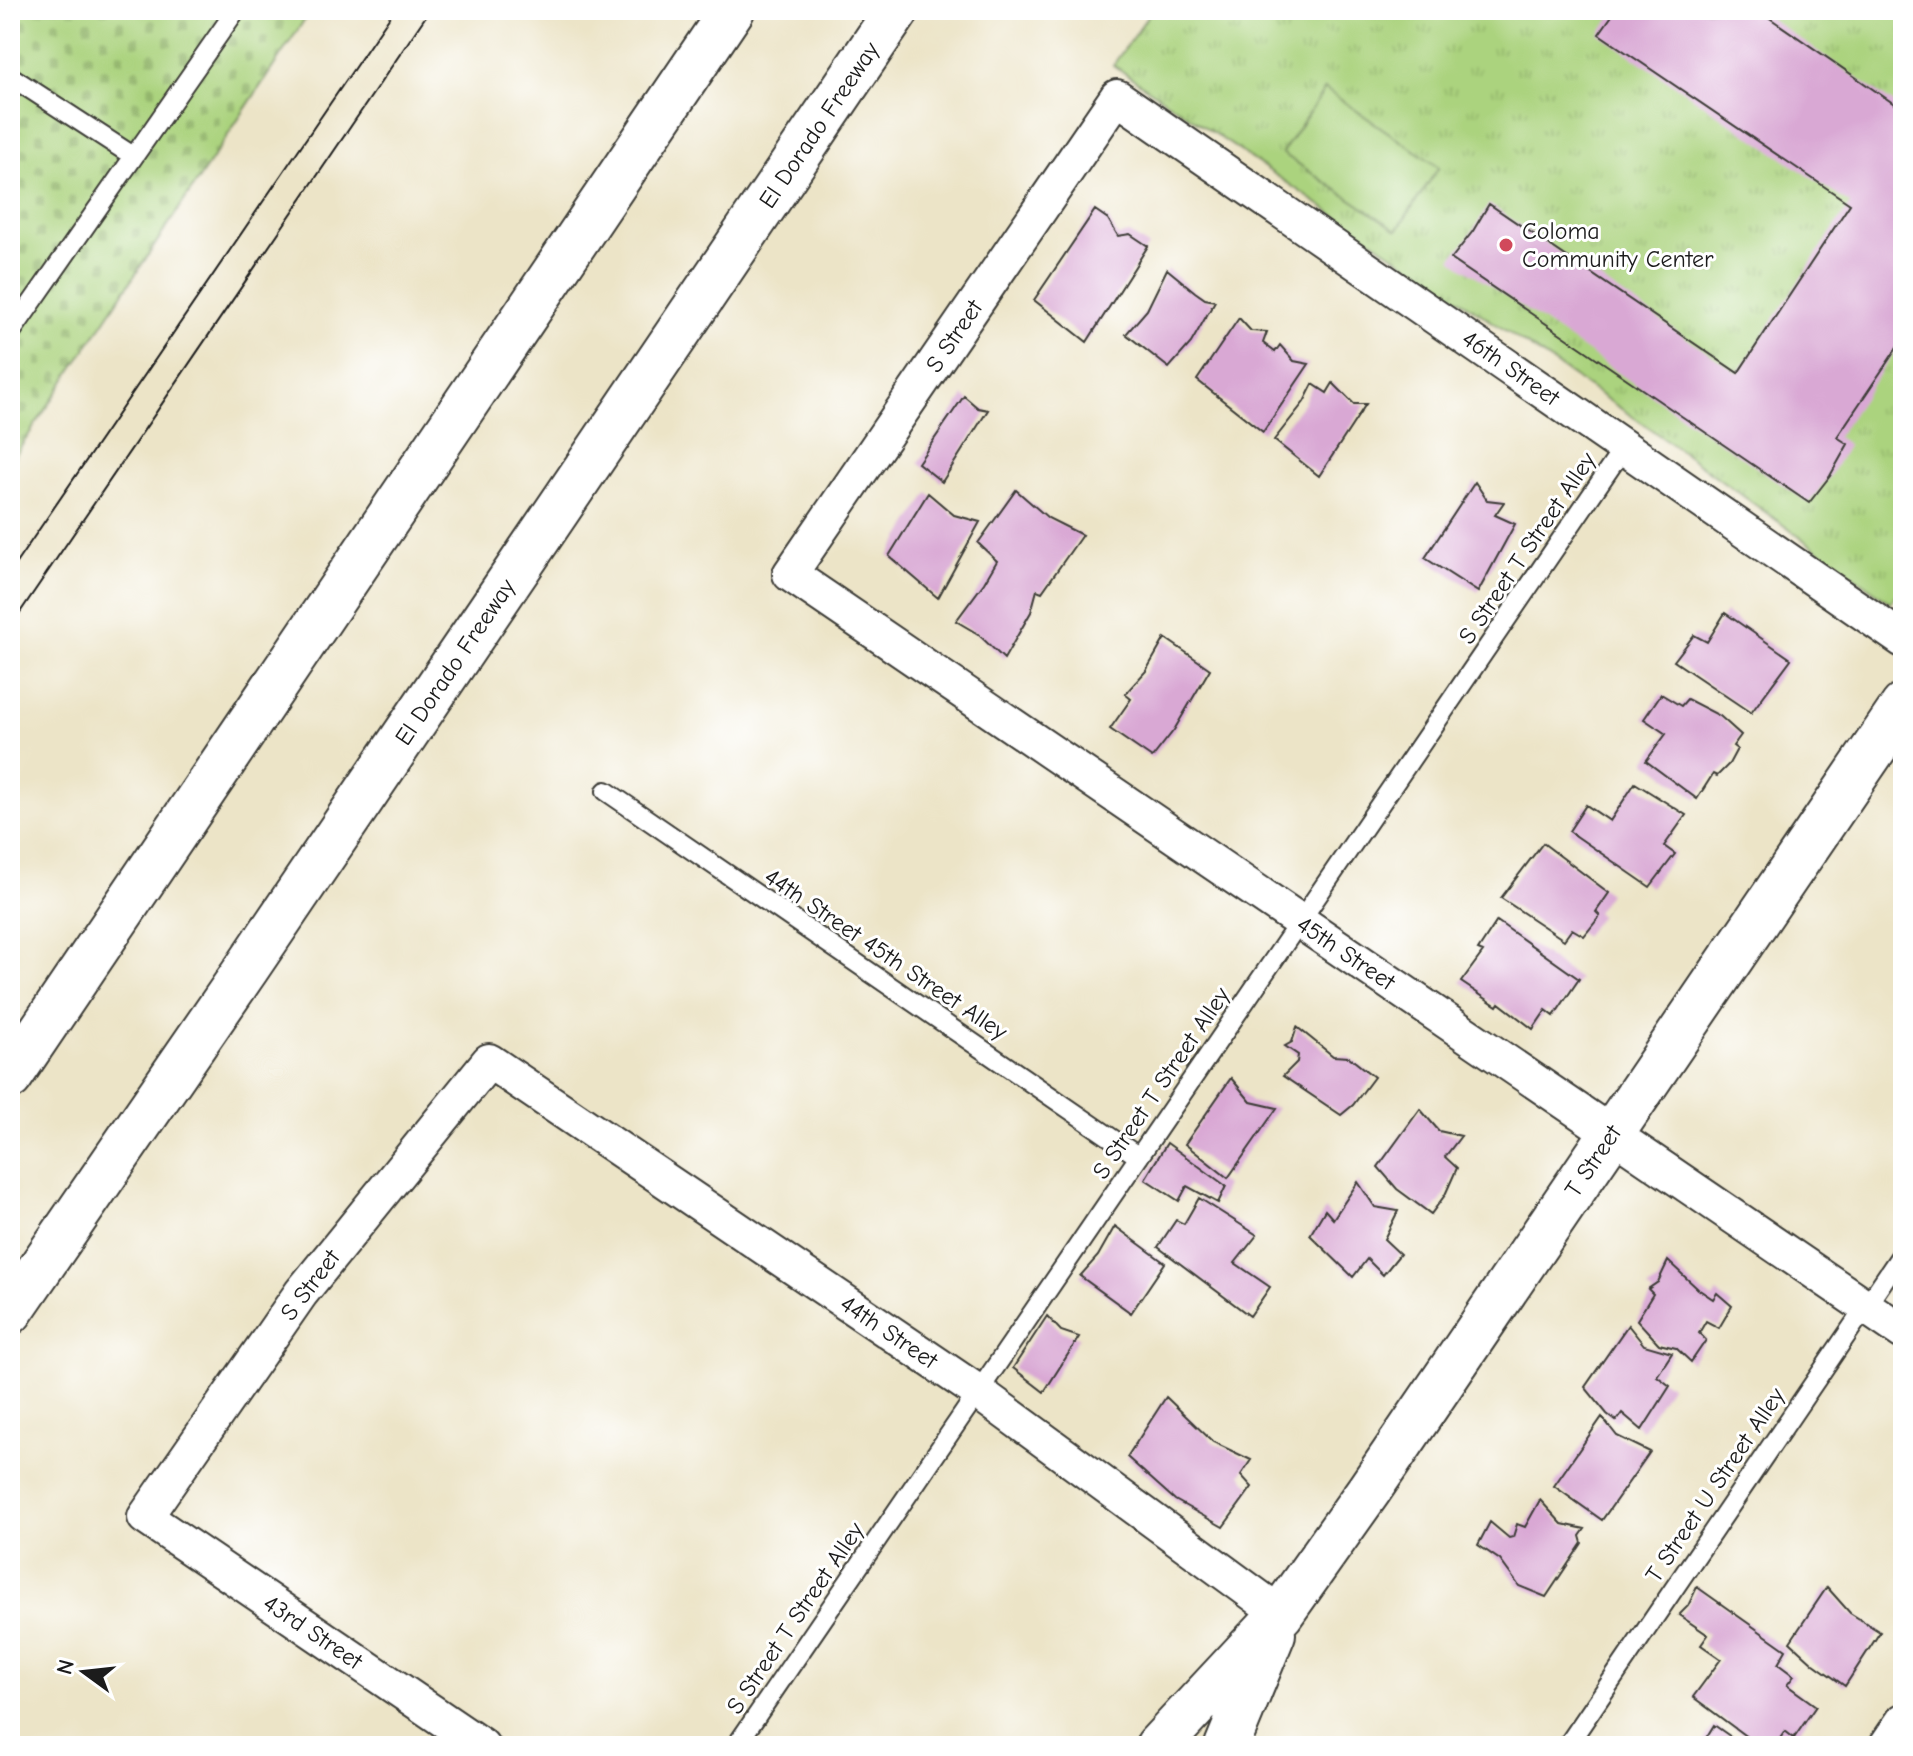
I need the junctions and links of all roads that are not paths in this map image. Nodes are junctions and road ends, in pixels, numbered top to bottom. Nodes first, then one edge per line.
1 (236, 10) edge
2 (732, 10) edge
3 (897, 10) edge
4 (10, 76) edge
5 (1117, 97) joint
6 (133, 156) junction
7 (10, 334) edge
8 (1625, 446) junction
9 (790, 574) joint
10 (1903, 640) edge
11 (1903, 706) edge
12 (606, 791) dead end
13 (1300, 921) junction
14 (489, 1061) joint
15 (10, 1077) edge
16 (1612, 1133) junction
17 (1139, 1157) junction
18 (1903, 1252) edge
19 (1866, 1306) junction
20 (10, 1312) edge
21 (1903, 1332) edge
22 (978, 1392) junction
23 (145, 1517) joint
24 (1281, 1614) junction
25 (1903, 1721) edge
26 (482, 1746) edge
27 (736, 1746) edge
28 (1158, 1746) edge
29 (1227, 1746) edge
30 (1567, 1746) edge
31 (1886, 1746) edge

1 - 6 lane
2 - 15 main road
3 - 20 main road, El Dorado Freeway
4 - 6 lane
5 - 8 street, 46th Street
5 - 9 street, S Street
6 - 7 lane
8 - 10 street, 46th Street
8 - 13 lane, S Street T Street Alley
9 - 13 street, 45th Street
11 - 16 main road, T Street
12 - 17 lane, 44th Street 45th Street Alley
13 - 16 street, 45th Street
13 - 17 lane, S Street T Street Alley
14 - 22 street, 44th Street
14 - 23 street, S Street
16 - 19 street, 45th Street
16 - 24 main road, T Street
17 - 22 lane, S Street T Street Alley
18 - 19 lane, T Street U Street Alley
19 - 21 street, 45th Street
19 - 30 lane, T Street U Street Alley
22 - 24 street, 44th Street
22 - 27 lane, S Street T Street Alley
23 - 26 street, 43rd Street
24 - 28 main road, T Street
24 - 29 main road, T Street
25 - 31 street

